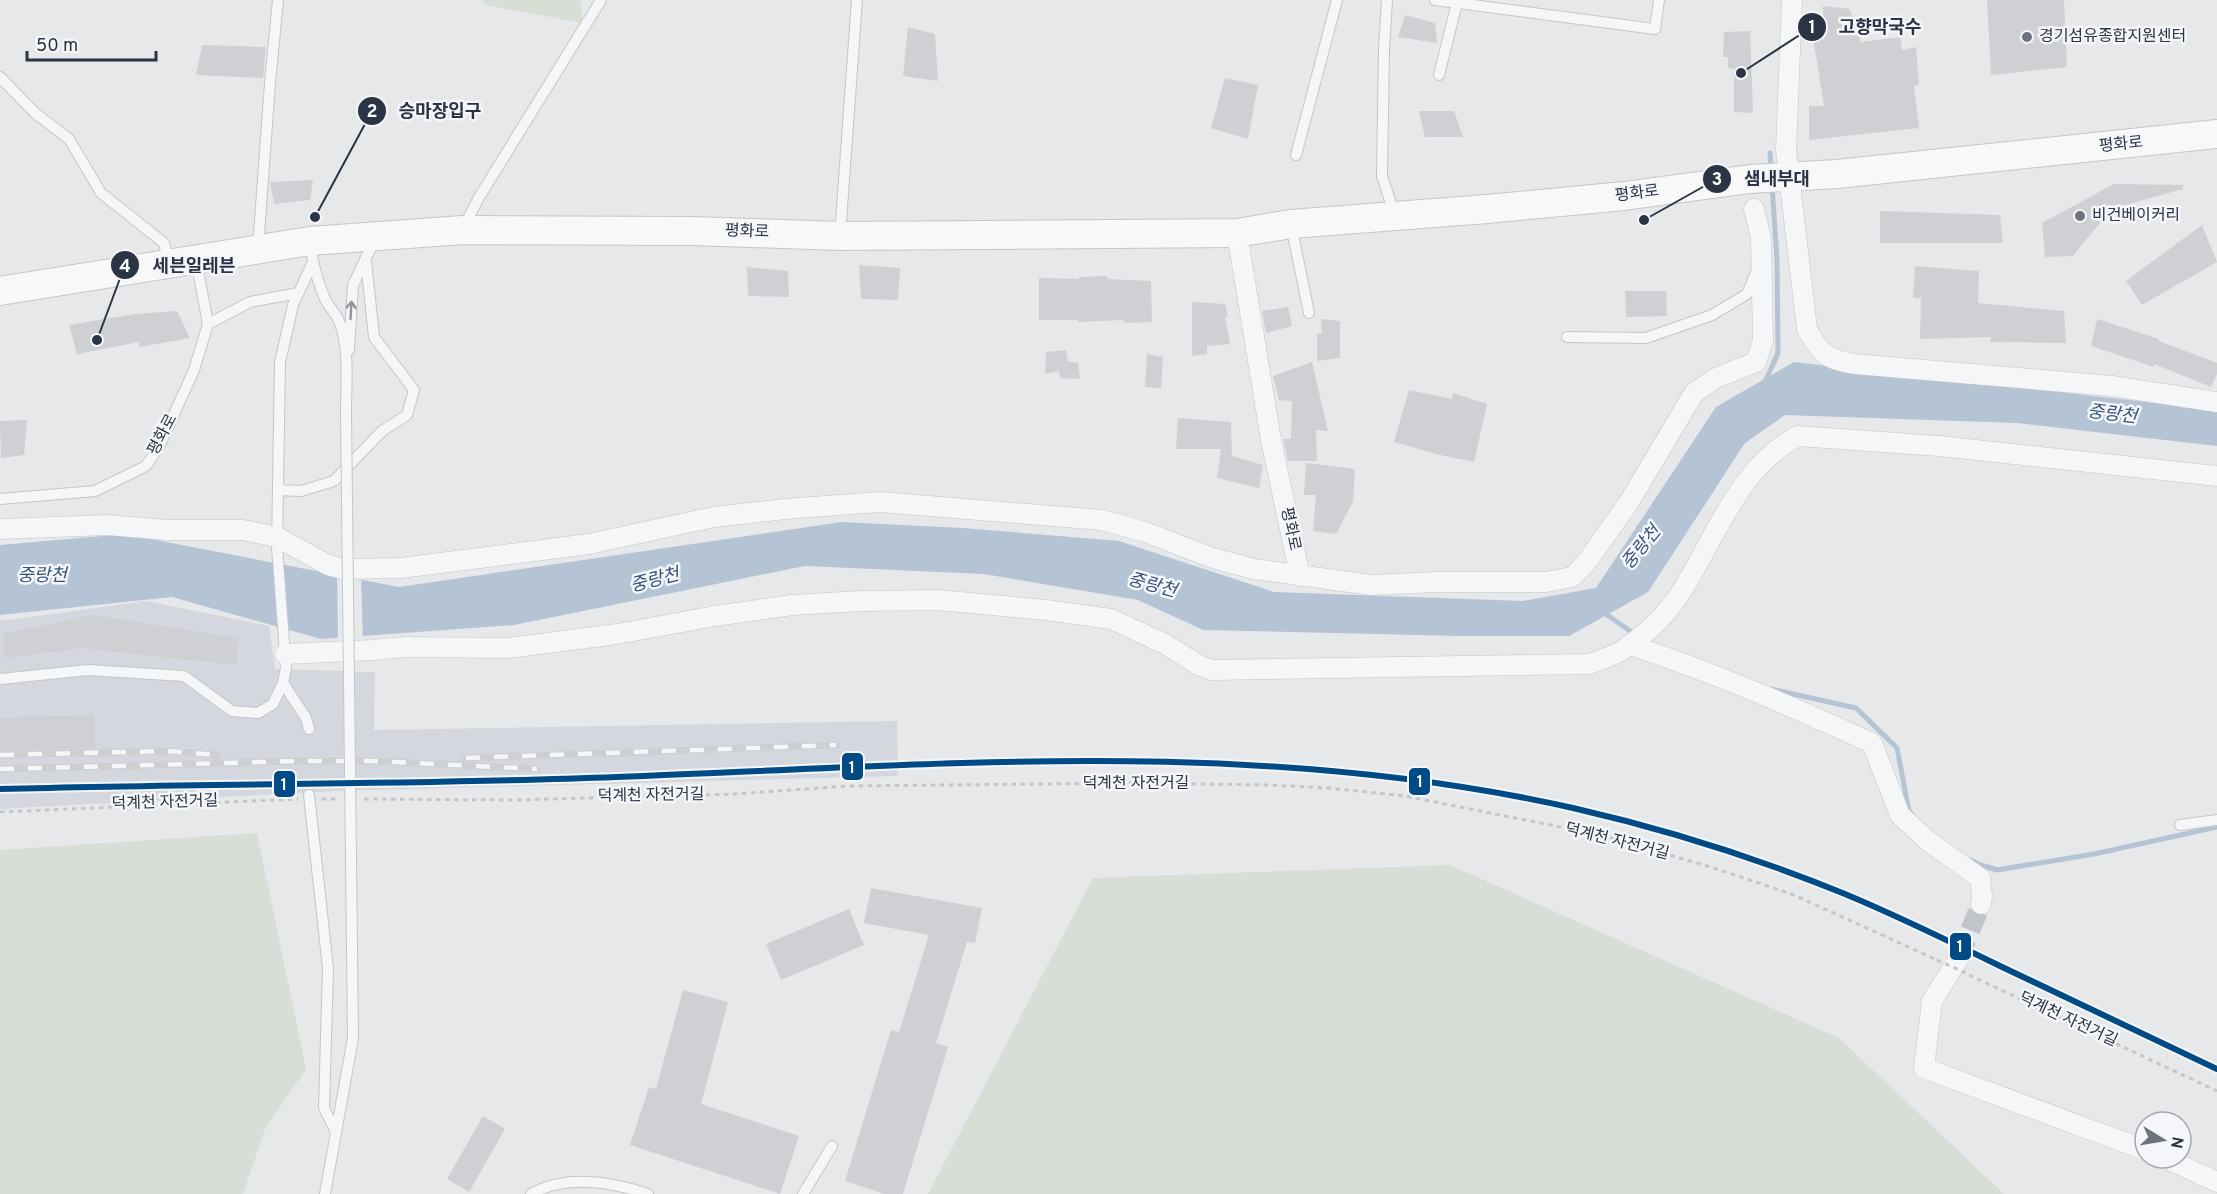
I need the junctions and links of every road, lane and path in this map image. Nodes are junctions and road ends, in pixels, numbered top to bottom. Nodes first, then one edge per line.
1 (278, 0) edge
2 (601, 0) edge
3 (857, 0) edge
4 (1337, 0) edge
5 (1387, 0) edge
6 (1435, 0) edge
7 (1659, 0) edge
8 (1792, 0) edge
9 (1457, 3) junction
10 (1439, 75) dead end
11 (0, 77) edge
12 (2217, 134) edge
13 (1296, 155) dead end
14 (1777, 178) junction
15 (1754, 209) dead end
16 (1395, 216) junction
17 (1291, 224) junction
18 (463, 230) junction
19 (1237, 233) junction
20 (840, 236) junction
21 (258, 248) junction
22 (371, 249) junction
23 (311, 252) junction
24 (1762, 258) junction
25 (182, 262) junction
26 (0, 291) edge
27 (298, 293) junction
28 (1309, 313) dead end
29 (208, 324) junction
30 (1567, 337) dead end
31 (346, 368) junction
32 (2217, 402) edge
33 (2217, 476) edge
34 (278, 490) junction
35 (0, 499) edge
36 (0, 529) edge
37 (278, 542) junction
38 (1299, 576) junction
39 (1639, 638) junction
40 (285, 649) junction
41 (0, 679) edge
42 (283, 683) junction
43 (309, 729) dead end
44 (309, 797) junction
45 (343, 799) dead end
46 (354, 799) dead end
47 (0, 812) edge
48 (2217, 820) edge
49 (2180, 825) dead end
50 (1981, 904) tunnel mouth
51 (1963, 966) junction
52 (2217, 1091) edge
53 (335, 1130) junction
54 (832, 1146) dead end
55 (2133, 1146) edge
56 (2191, 1170) edge
57 (2217, 1182) edge
58 (325, 1194) edge
59 (531, 1194) edge
60 (648, 1194) edge
61 (803, 1194) edge

1 - 21 lane
2 - 18 lane
3 - 20 lane
4 - 13 lane
5 - 16 lane
6 - 9 lane
7 - 9 lane
8 - 14 street
9 - 10 lane
11 - 25 lane
12 - 14 main road, 평화로
14 - 16 main road, 평화로
14 - 32 street
15 - 24 street
16 - 17 main road, 평화로
17 - 19 main road, 평화로
17 - 28 lane
18 - 20 main road, 평화로
18 - 22 main road, 평화로
19 - 20 main road, 평화로
19 - 38 street, 평화로
21 - 23 main road, 평화로
21 - 25 main road, 평화로
22 - 23 main road, 평화로
31 -> 22 lane
22 - 34 lane
23 - 27 lane
23 - 31 lane
24 - 30 lane
24 - 38 street
25 - 26 main road, 평화로
25 - 29 lane, 평화로
27 - 29 lane
27 - 34 lane
29 - 35 lane, 평화로
31 - 53 lane, bridge
33 - 39 street
34 - 37 lane
36 - 37 street
37 - 38 street
37 - 40 lane
39 - 40 street
39 - 50 street
40 - 42 lane
41 - 42 lane
42 - 43 lane
44 - 45 path, 덕계천 자전거길
44 - 47 path, 덕계천 자전거길
44 - 53 lane
46 - 51 path, 덕계천 자전거길, bridge
48 - 49 lane
51 - 52 path, 덕계천 자전거길
51 - 55 street
53 - 58 lane
54 - 61 lane
56 - 57 street
59 - 60 lane

